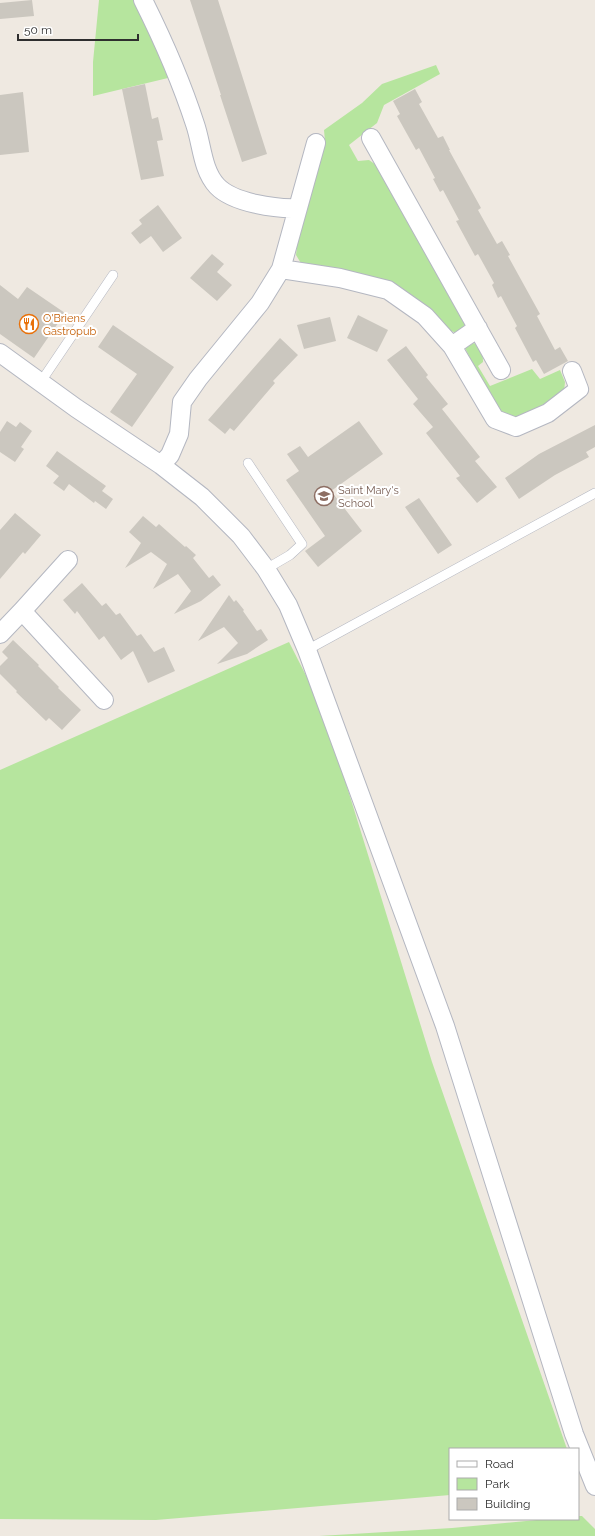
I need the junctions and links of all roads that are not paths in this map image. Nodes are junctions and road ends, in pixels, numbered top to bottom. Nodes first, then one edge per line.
1 (144, 0) edge
2 (371, 138) dead end
3 (316, 143) dead end
4 (298, 208) junction
5 (281, 269) junction
6 (113, 275) dead end
7 (478, 328) junction
8 (452, 346) junction
9 (0, 354) edge
10 (501, 370) dead end
11 (572, 371) dead end
12 (40, 383) junction
13 (248, 463) dead end
14 (161, 465) junction
15 (595, 493) edge
16 (68, 560) dead end
17 (266, 569) junction
18 (22, 611) junction
19 (0, 634) edge
20 (307, 650) junction
21 (104, 700) dead end
22 (595, 1486) edge

1 - 4 street
2 - 7 street
3 - 4 street
4 - 5 street
5 - 8 street
5 - 14 street
6 - 12 lane
7 - 8 street
7 - 10 street
8 - 11 street
9 - 12 street
12 - 14 street
13 - 17 lane
14 - 17 street
15 - 20 lane
16 - 18 street
17 - 20 street
18 - 19 street
18 - 21 street
20 - 22 street

